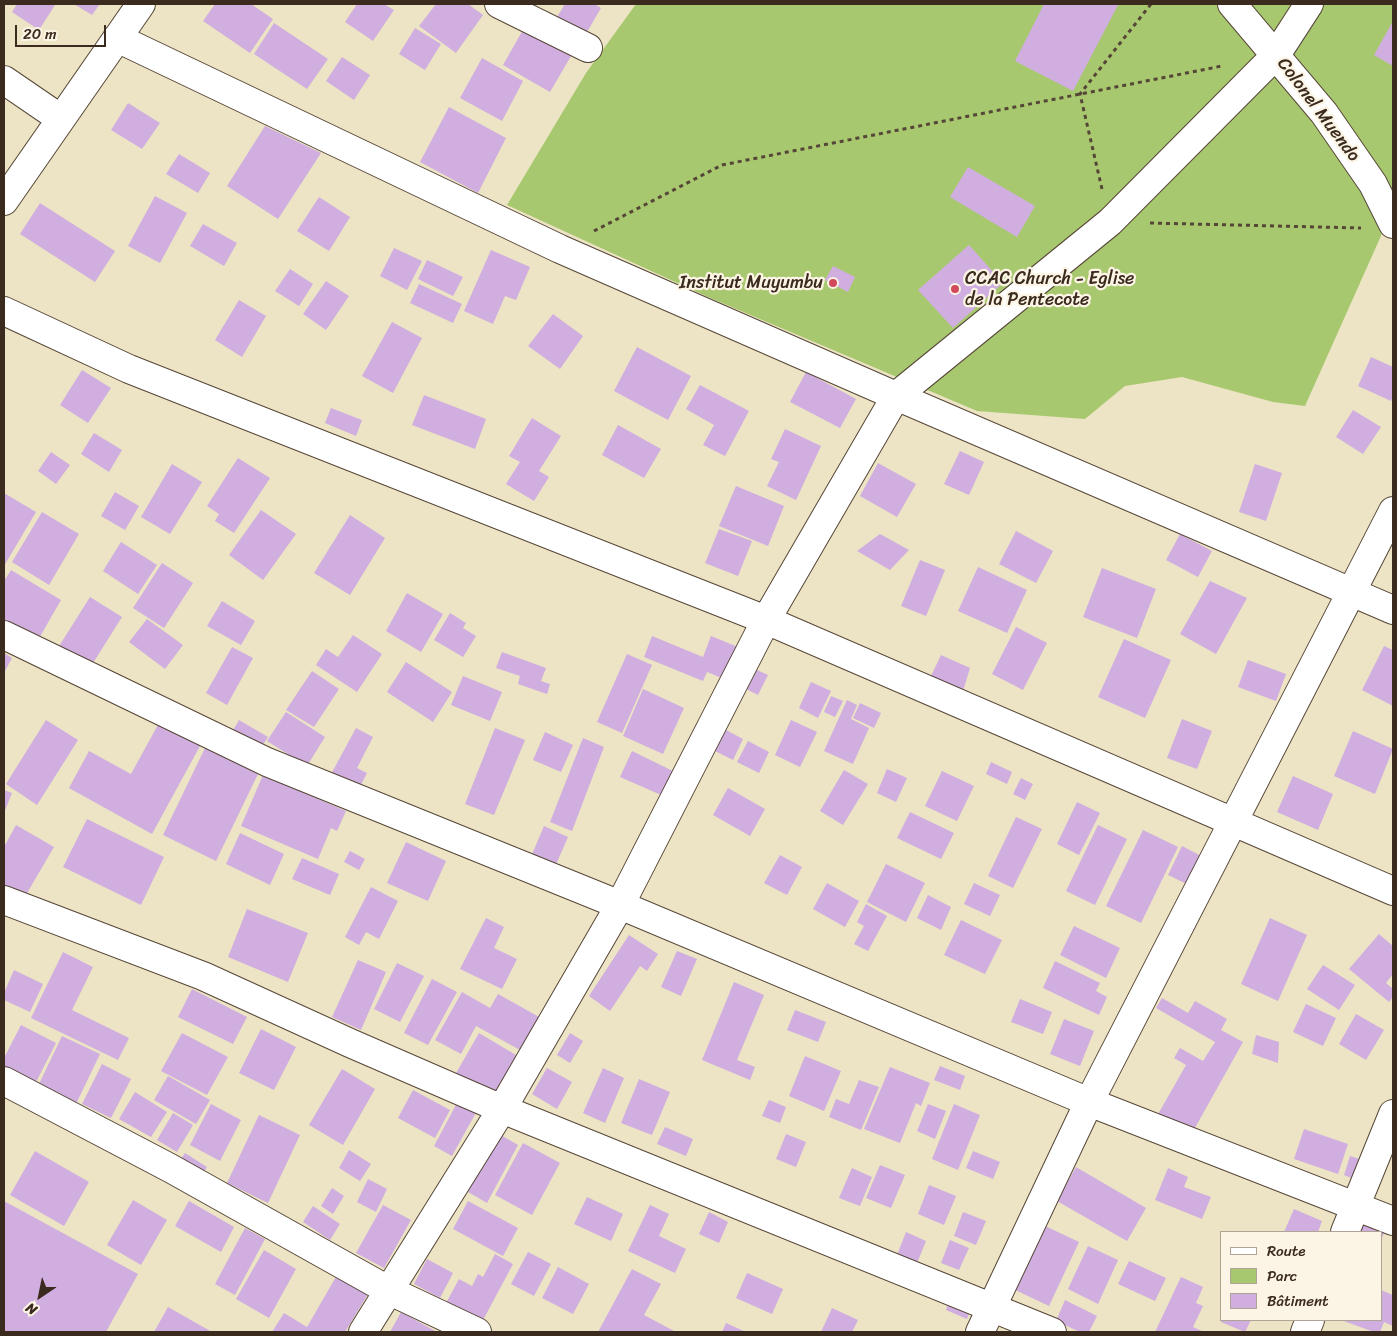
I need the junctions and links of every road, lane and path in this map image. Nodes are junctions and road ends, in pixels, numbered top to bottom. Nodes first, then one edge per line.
1 (141, 4) edge
2 (499, 4) edge
3 (1151, 4) edge
4 (1232, 4) edge
5 (1309, 4) edge
6 (117, 38) junction
7 (588, 48) dead end
8 (1276, 55) junction
9 (1227, 65) dead end
10 (4, 80) edge
11 (1080, 94) junction
12 (61, 119) junction
13 (4, 201) edge
14 (1110, 222) junction
15 (1381, 227) edge
16 (560, 249) junction
17 (4, 311) edge
18 (896, 396) junction
19 (1393, 511) edge
20 (1351, 593) junction
21 (1393, 610) edge
22 (766, 620) junction
23 (4, 634) edge
24 (1234, 822) junction
25 (1393, 891) edge
26 (4, 900) edge
27 (620, 905) junction
28 (4, 1081) edge
29 (1089, 1102) junction
30 (502, 1109) junction
31 (1393, 1114) edge
32 (1355, 1207) junction
33 (1393, 1221) edge
34 (1345, 1231) edge
35 (388, 1290) junction
36 (993, 1307) junction
37 (363, 1332) edge
38 (477, 1332) edge
39 (980, 1332) edge
40 (1052, 1332) edge

1 - 6 street
2 - 7 street
3 - 11 path
4 - 8 street, Colonel Muendo
5 - 8 street
6 - 12 street
6 - 16 street
8 - 14 street
8 - 15 street, Colonel Muendo
9 - 11 path
10 - 12 street
11 - 14 path
11 - 16 path
12 - 13 street
14 - 15 path
14 - 18 street
16 - 18 street
17 - 22 street
18 - 20 street
18 - 22 street
19 - 20 street
20 - 21 street
20 - 24 street
22 - 24 street
22 - 27 street
23 - 27 street
24 - 25 street
24 - 29 street
26 - 30 street
27 - 29 street
27 - 30 street
28 - 35 street
29 - 32 street
29 - 36 street
30 - 35 street
30 - 36 street
31 - 32 street
32 - 33 street
32 - 34 street
35 - 37 street
35 - 38 street
36 - 39 street
36 - 40 street

